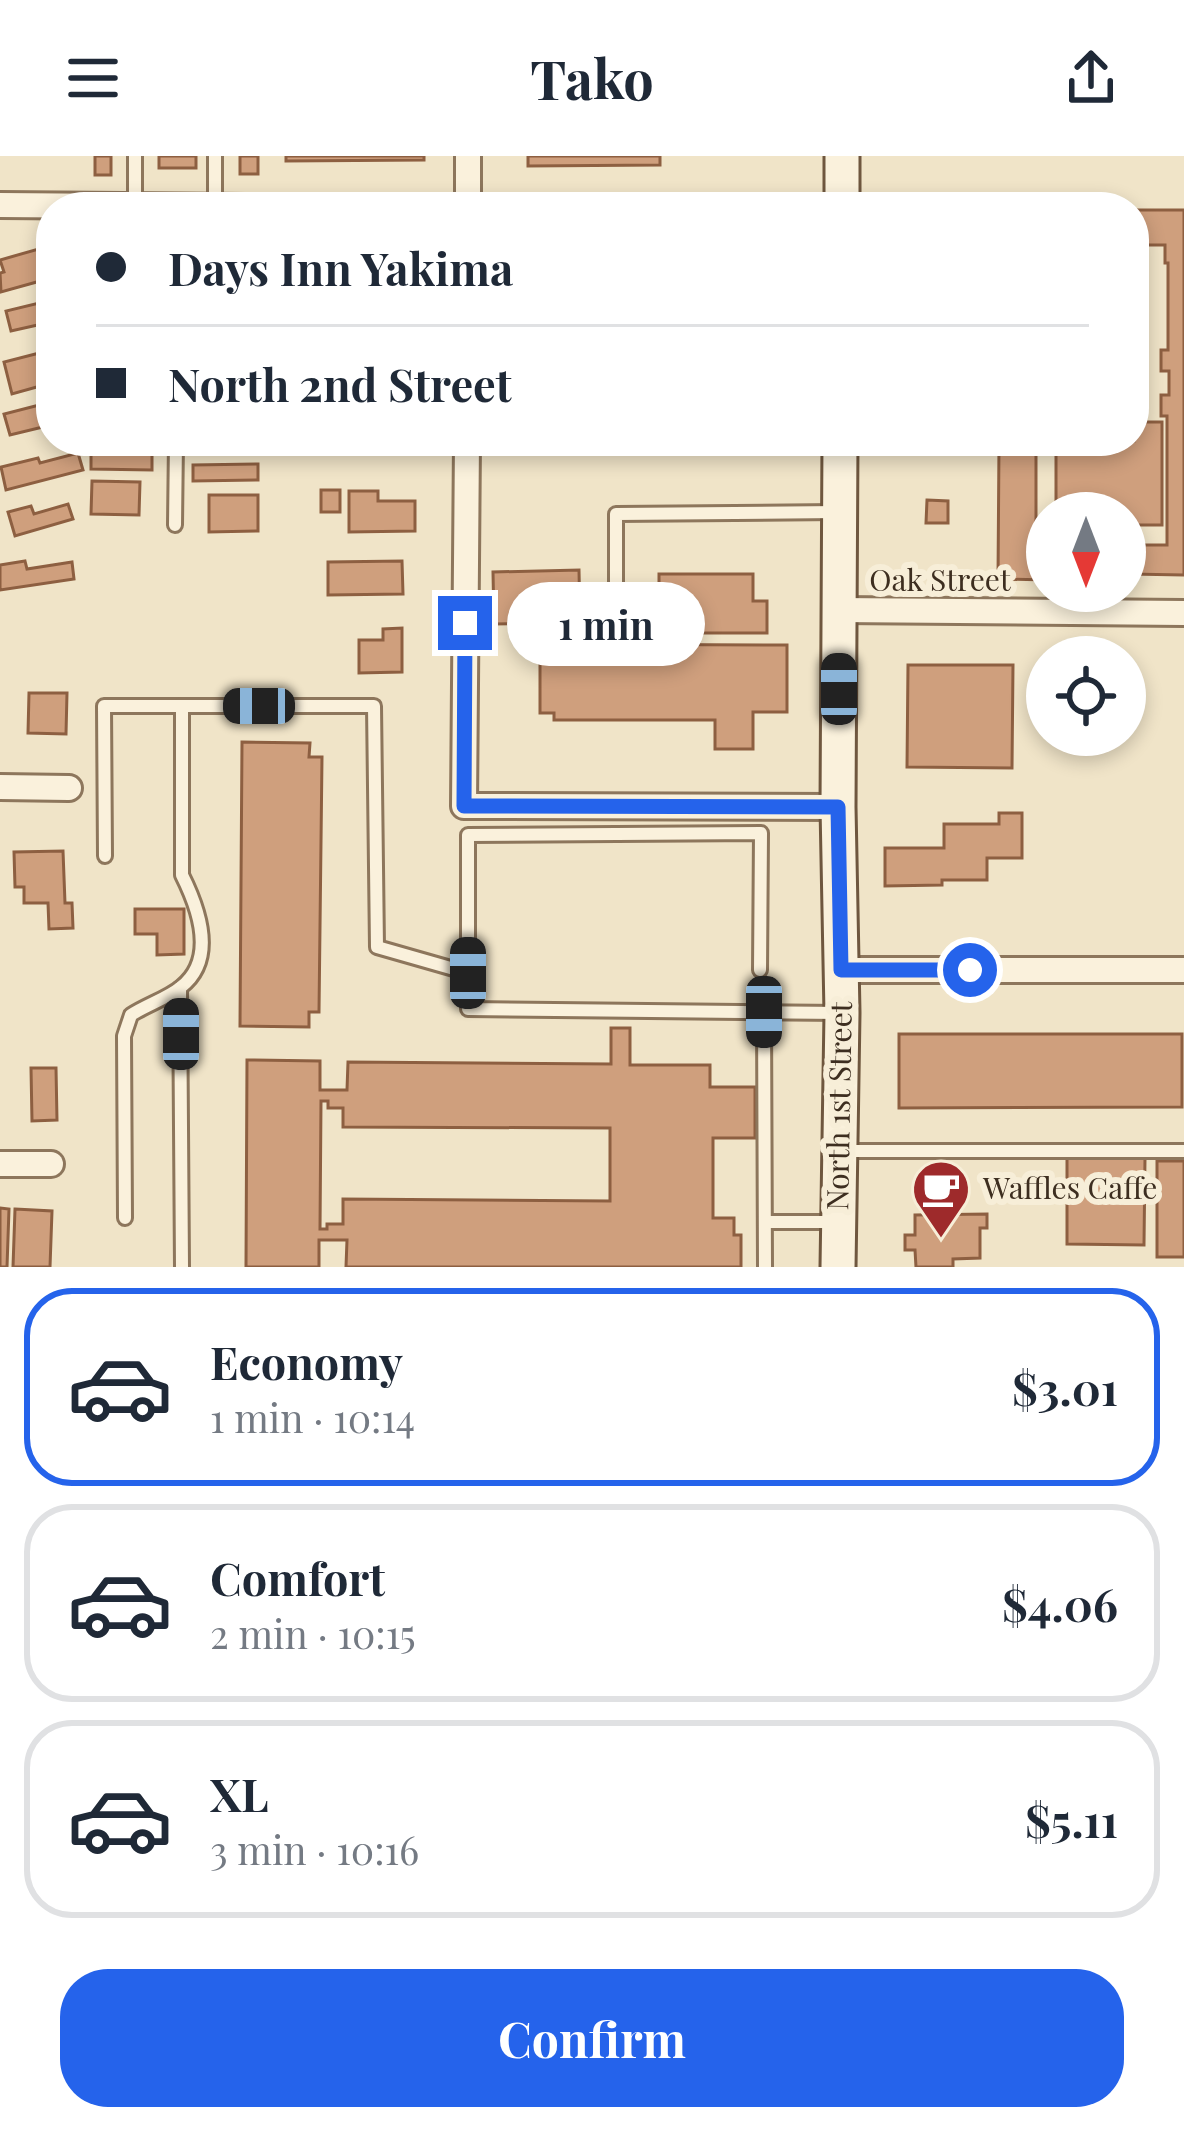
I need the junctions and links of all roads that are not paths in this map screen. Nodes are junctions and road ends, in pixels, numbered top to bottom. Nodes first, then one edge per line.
1 (135, 156) edge
2 (215, 156) edge
3 (468, 156) edge
4 (842, 156) edge
5 (135, 192) edge
6 (215, 192) edge
7 (468, 192) edge
8 (842, 192) edge
9 (0, 205) edge
10 (36, 205) edge
11 (176, 456) edge
12 (466, 456) edge
13 (840, 456) edge
14 (840, 512) junction
15 (175, 525) dead end
16 (839, 610) junction
17 (1184, 613) edge
18 (616, 626) dead end
19 (182, 706) junction
20 (0, 787) edge
21 (69, 788) dead end
22 (838, 807) junction
23 (106, 856) dead end
24 (760, 970) dead end
25 (841, 970) junction
26 (1184, 970) edge
27 (468, 973) junction
28 (180, 988) junction
29 (764, 1012) junction
30 (842, 1013) junction
31 (839, 1151) junction
32 (1184, 1151) edge
33 (0, 1164) edge
34 (51, 1164) dead end
35 (125, 1218) dead end
36 (764, 1222) junction
37 (839, 1222) junction
38 (182, 1267) edge
39 (765, 1267) edge
40 (838, 1267) edge

1 - 5 lane
2 - 6 lane
3 - 7 street
4 - 8 main road
9 - 10 street
11 - 15 lane
12 - 22 street
13 - 14 main road, North 1st Street
14 - 16 main road, North 1st Street
14 - 18 lane
16 - 17 street, Oak Street
16 - 22 main road, North 1st Street
19 - 23 lane
19 - 27 lane
19 - 28 lane
20 - 21 street
22 - 25 main road, North 1st Street
24 - 27 lane
25 - 26 street
25 - 30 main road, North 1st Street
27 - 29 lane
28 - 35 lane
28 - 38 lane
29 - 30 lane
29 - 36 lane
30 - 31 main road, North 1st Street
31 - 32 lane
31 - 37 main road, North 1st Street
33 - 34 street
36 - 37 lane
36 - 39 lane
37 - 40 main road, North 1st Street

